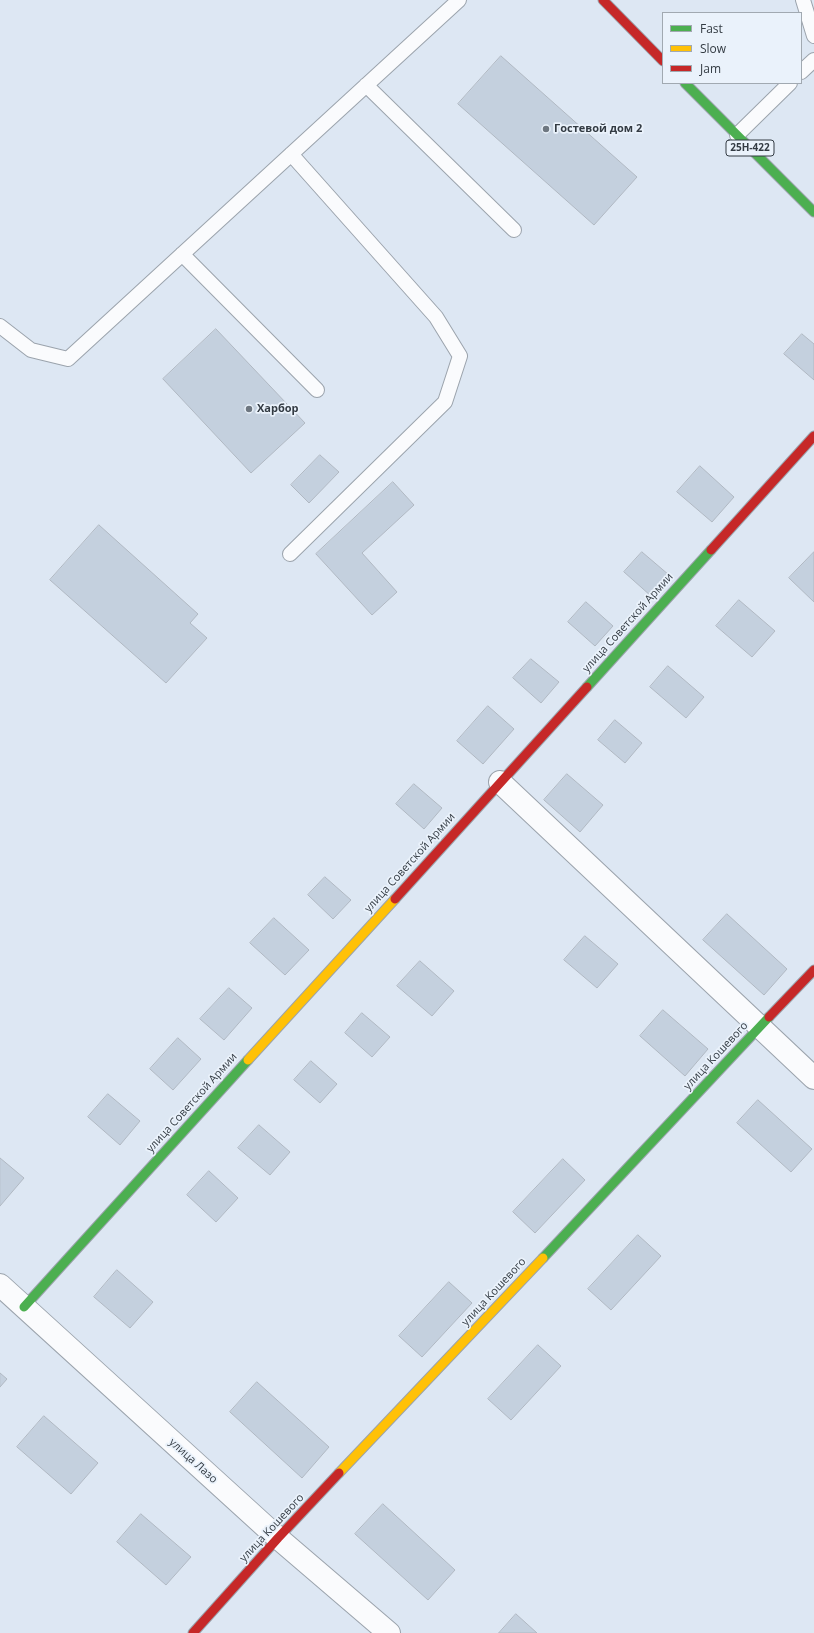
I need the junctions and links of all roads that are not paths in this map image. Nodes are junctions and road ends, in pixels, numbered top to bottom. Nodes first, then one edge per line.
1 (458, 0) edge
2 (603, 0) edge
3 (803, 0) edge
4 (814, 36) edge
5 (662, 60) edge
6 (814, 60) edge
7 (802, 71) edge
8 (686, 84) edge
9 (789, 84) edge
10 (366, 85) junction
11 (737, 135) junction
12 (291, 154) junction
13 (814, 212) edge
14 (514, 230) dead end
15 (182, 254) junction
16 (0, 326) edge
17 (317, 390) dead end
18 (814, 436) edge
19 (290, 554) dead end
20 (500, 782) junction
21 (814, 970) edge
22 (759, 1028) junction
23 (814, 1078) edge
24 (0, 1285) edge
25 (24, 1306) junction
26 (278, 1538) junction
27 (193, 1633) edge
28 (389, 1633) edge

1 - 10 lane
2 - 5 street
3 - 4 lane
6 - 7 lane
8 - 11 street, 25Н-422
9 - 11 lane
10 - 12 lane
10 - 14 lane
11 - 13 street, 25Н-422
12 - 15 lane
12 - 19 lane
15 - 16 lane
15 - 17 lane
18 - 20 street, улица Советской Армии
20 - 22 street
20 - 25 street, улица Советской Армии
21 - 22 street, улица Кошевого
22 - 23 street
22 - 26 street, улица Кошевого
24 - 25 street, улица Лазо
25 - 26 street, улица Лазо
26 - 27 street, улица Кошевого
26 - 28 street, улица Лазо

